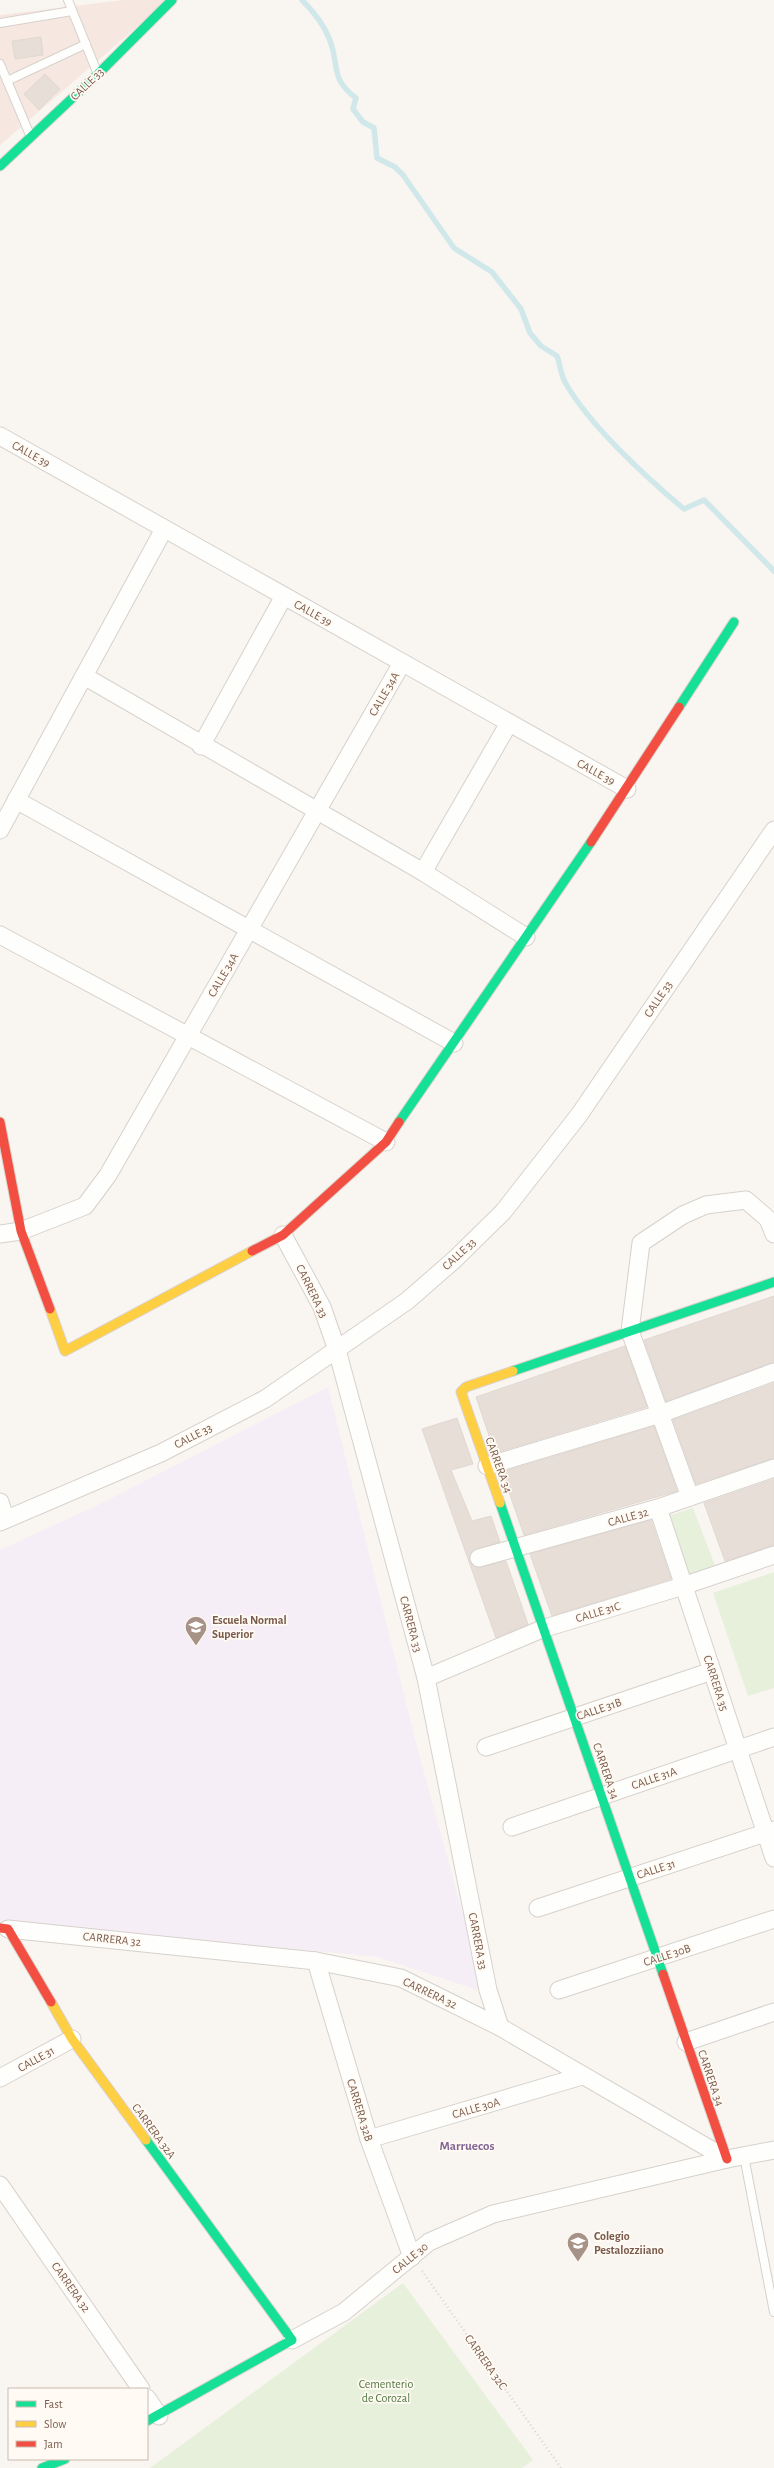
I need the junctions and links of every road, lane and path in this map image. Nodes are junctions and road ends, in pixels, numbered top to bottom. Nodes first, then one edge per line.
1 (68, 0) edge
2 (172, 0) edge
3 (72, 10) junction
4 (0, 23) edge
5 (86, 44) junction
6 (0, 64) edge
7 (98, 74) junction
8 (7, 81) junction
9 (31, 138) junction
10 (0, 166) edge
11 (0, 436) edge
12 (164, 529) junction
13 (284, 596) junction
14 (734, 622) dead end
15 (402, 663) junction
16 (84, 676) junction
17 (509, 723) junction
18 (201, 746) junction
19 (627, 789) junction
20 (16, 800) junction
21 (317, 811) junction
22 (0, 830) edge
23 (774, 830) edge
24 (423, 872) junction
25 (249, 929) junction
26 (0, 935) edge
27 (526, 937) junction
28 (188, 1036) junction
29 (454, 1043) junction
30 (0, 1122) edge
31 (386, 1142) junction
32 (22, 1231) junction
33 (0, 1234) edge
34 (283, 1234) junction
35 (774, 1234) edge
36 (774, 1282) edge
37 (630, 1331) junction
38 (337, 1350) junction
39 (774, 1372) edge
40 (660, 1414) junction
41 (487, 1466) junction
42 (774, 1468) edge
43 (690, 1497) junction
44 (0, 1502) edge
45 (658, 1508) junction
46 (2, 1519) edge
47 (516, 1549) junction
48 (774, 1556) edge
49 (479, 1558) dead end
50 (683, 1586) junction
51 (542, 1629) junction
52 (712, 1671) junction
53 (426, 1678) junction
54 (574, 1718) junction
55 (774, 1737) edge
56 (486, 1747) dead end
57 (738, 1749) junction
58 (602, 1796) junction
59 (512, 1827) dead end
60 (770, 1832) edge
61 (774, 1858) edge
62 (630, 1878) junction
63 (538, 1908) dead end
64 (774, 1919) edge
65 (4, 1928) edge
66 (657, 1958) junction
67 (316, 1961) junction
68 (559, 1990) dead end
69 (774, 2012) edge
70 (500, 2027) junction
71 (72, 2039) junction
72 (686, 2042) junction
73 (582, 2076) junction
74 (0, 2078) edge
75 (369, 2139) junction
76 (774, 2150) edge
77 (744, 2156) junction
78 (726, 2159) junction
79 (0, 2185) edge
80 (412, 2257) junction
81 (774, 2312) edge
82 (292, 2340) junction
83 (140, 2388) edge
84 (148, 2401) edge
85 (153, 2418) edge
86 (66, 2462) edge
87 (42, 2468) edge
88 (561, 2468) edge

1 - 3 lane
2 - 7 street, CALLE 33
3 - 4 lane
3 - 5 lane
5 - 7 lane
5 - 8 lane
6 - 8 lane
7 - 9 street, CALLE 33
8 - 9 lane
9 - 10 street, CALLE 33
11 - 12 street, CALLE 39
12 - 13 street, CALLE 39
12 - 16 street
13 - 15 street, CALLE 39
13 - 18 street
14 - 19 street
15 - 17 street, CALLE 39
15 - 21 street, CALLE 34A
16 - 18 street
16 - 20 street
17 - 19 street, CALLE 39
17 - 24 street
18 - 21 street
19 - 27 street
20 - 22 street
20 - 25 street
21 - 24 street
21 - 25 street, CALLE 34A
23 - 38 street, CALLE 33
24 - 27 street
25 - 28 street, CALLE 34A
25 - 29 street
26 - 28 street
27 - 29 street
28 - 31 street
28 - 32 street, CALLE 34A
29 - 31 street
30 - 32 street
31 - 34 street
32 - 33 street, CALLE 34A
32 - 34 street
34 - 38 street, CARRERA 33
35 - 37 street
36 - 37 street
37 - 40 street
37 - 41 street, CARRERA 34
38 - 46 street, CALLE 33
38 - 53 street, CARRERA 33
39 - 40 street
40 - 41 street
40 - 43 street
41 - 47 street, CARRERA 34
42 - 43 street, CALLE 32
43 - 45 street, CALLE 32
44 - 46 street
45 - 47 street, CALLE 32
45 - 50 street, CARRERA 35
47 - 49 street, CALLE 32
47 - 51 street, CARRERA 34
48 - 50 street, CALLE 31C
50 - 51 street, CALLE 31C
50 - 52 street, CARRERA 35
51 - 53 street, CALLE 31C
51 - 54 street, CARRERA 34
52 - 54 street, CALLE 31B
52 - 57 street, CARRERA 35
53 - 70 street, CARRERA 33
54 - 56 street, CALLE 31B
54 - 58 street, CARRERA 34
55 - 57 street, CALLE 31A
57 - 58 street, CALLE 31A
57 - 60 street, CARRERA 35
58 - 59 street, CALLE 31A
58 - 62 street, CARRERA 34
60 - 61 street, CARRERA 35
60 - 62 street, CALLE 31
62 - 63 street, CALLE 31
62 - 66 street, CARRERA 34
64 - 66 street, CALLE 30B
65 - 67 street, CARRERA 32
65 - 71 street, CARRERA 32A
66 - 68 street, CALLE 30B
66 - 72 street, CARRERA 34
67 - 70 street, CARRERA 32
67 - 75 street, CARRERA 32B
69 - 72 street
70 - 73 street, CARRERA 32
71 - 74 street, CALLE 31
71 - 82 street, CARRERA 32A
72 - 78 street, CARRERA 34
73 - 75 street, CALLE 30A
73 - 78 street, CARRERA 32
75 - 80 street, CARRERA 32B
76 - 77 street
77 - 78 street
77 - 81 lane
78 - 80 street, CALLE 30
79 - 83 street, CARRERA 32
80 - 82 street, CALLE 30
80 - 88 path, CARRERA 32C
82 - 85 street, CALLE 30
84 - 85 street
86 - 87 street

